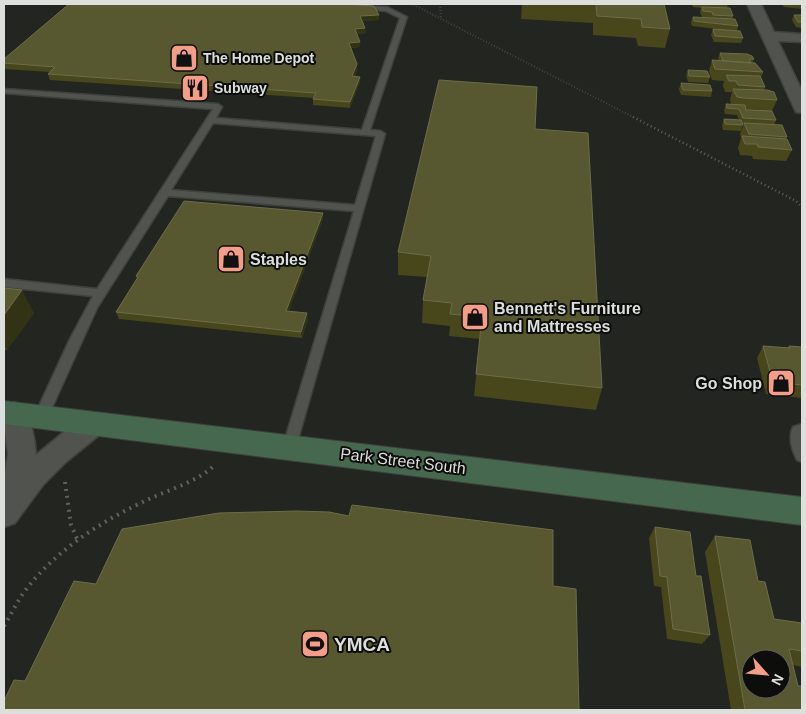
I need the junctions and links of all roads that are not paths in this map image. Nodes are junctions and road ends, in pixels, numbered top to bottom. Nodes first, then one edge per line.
1 (754, 4) edge
2 (351, 6) edge
3 (769, 36) junction
4 (802, 38) edge
5 (4, 91) edge
6 (802, 108) edge
7 (211, 120) junction
8 (365, 133) junction
9 (166, 192) junction
10 (359, 208) junction
11 (4, 283) edge
12 (100, 294) junction
13 (20, 414) edge
14 (93, 424) junction
15 (802, 429) edge
16 (290, 446) junction
17 (802, 456) edge
18 (8, 507) edge
19 (802, 511) edge

1 - 3 street
2 - 8 lane
3 - 4 street
3 - 6 street
5 - 7 lane
7 - 8 lane
7 - 9 lane
8 - 10 lane
9 - 10 lane
9 - 12 lane
10 - 16 lane
11 - 12 lane
12 - 13 lane
13 - 14 main road, Park Street South
13 - 18 street
14 - 16 main road, Park Street South
14 - 18 street
15 - 17 lane
16 - 19 main road, Park Street South

